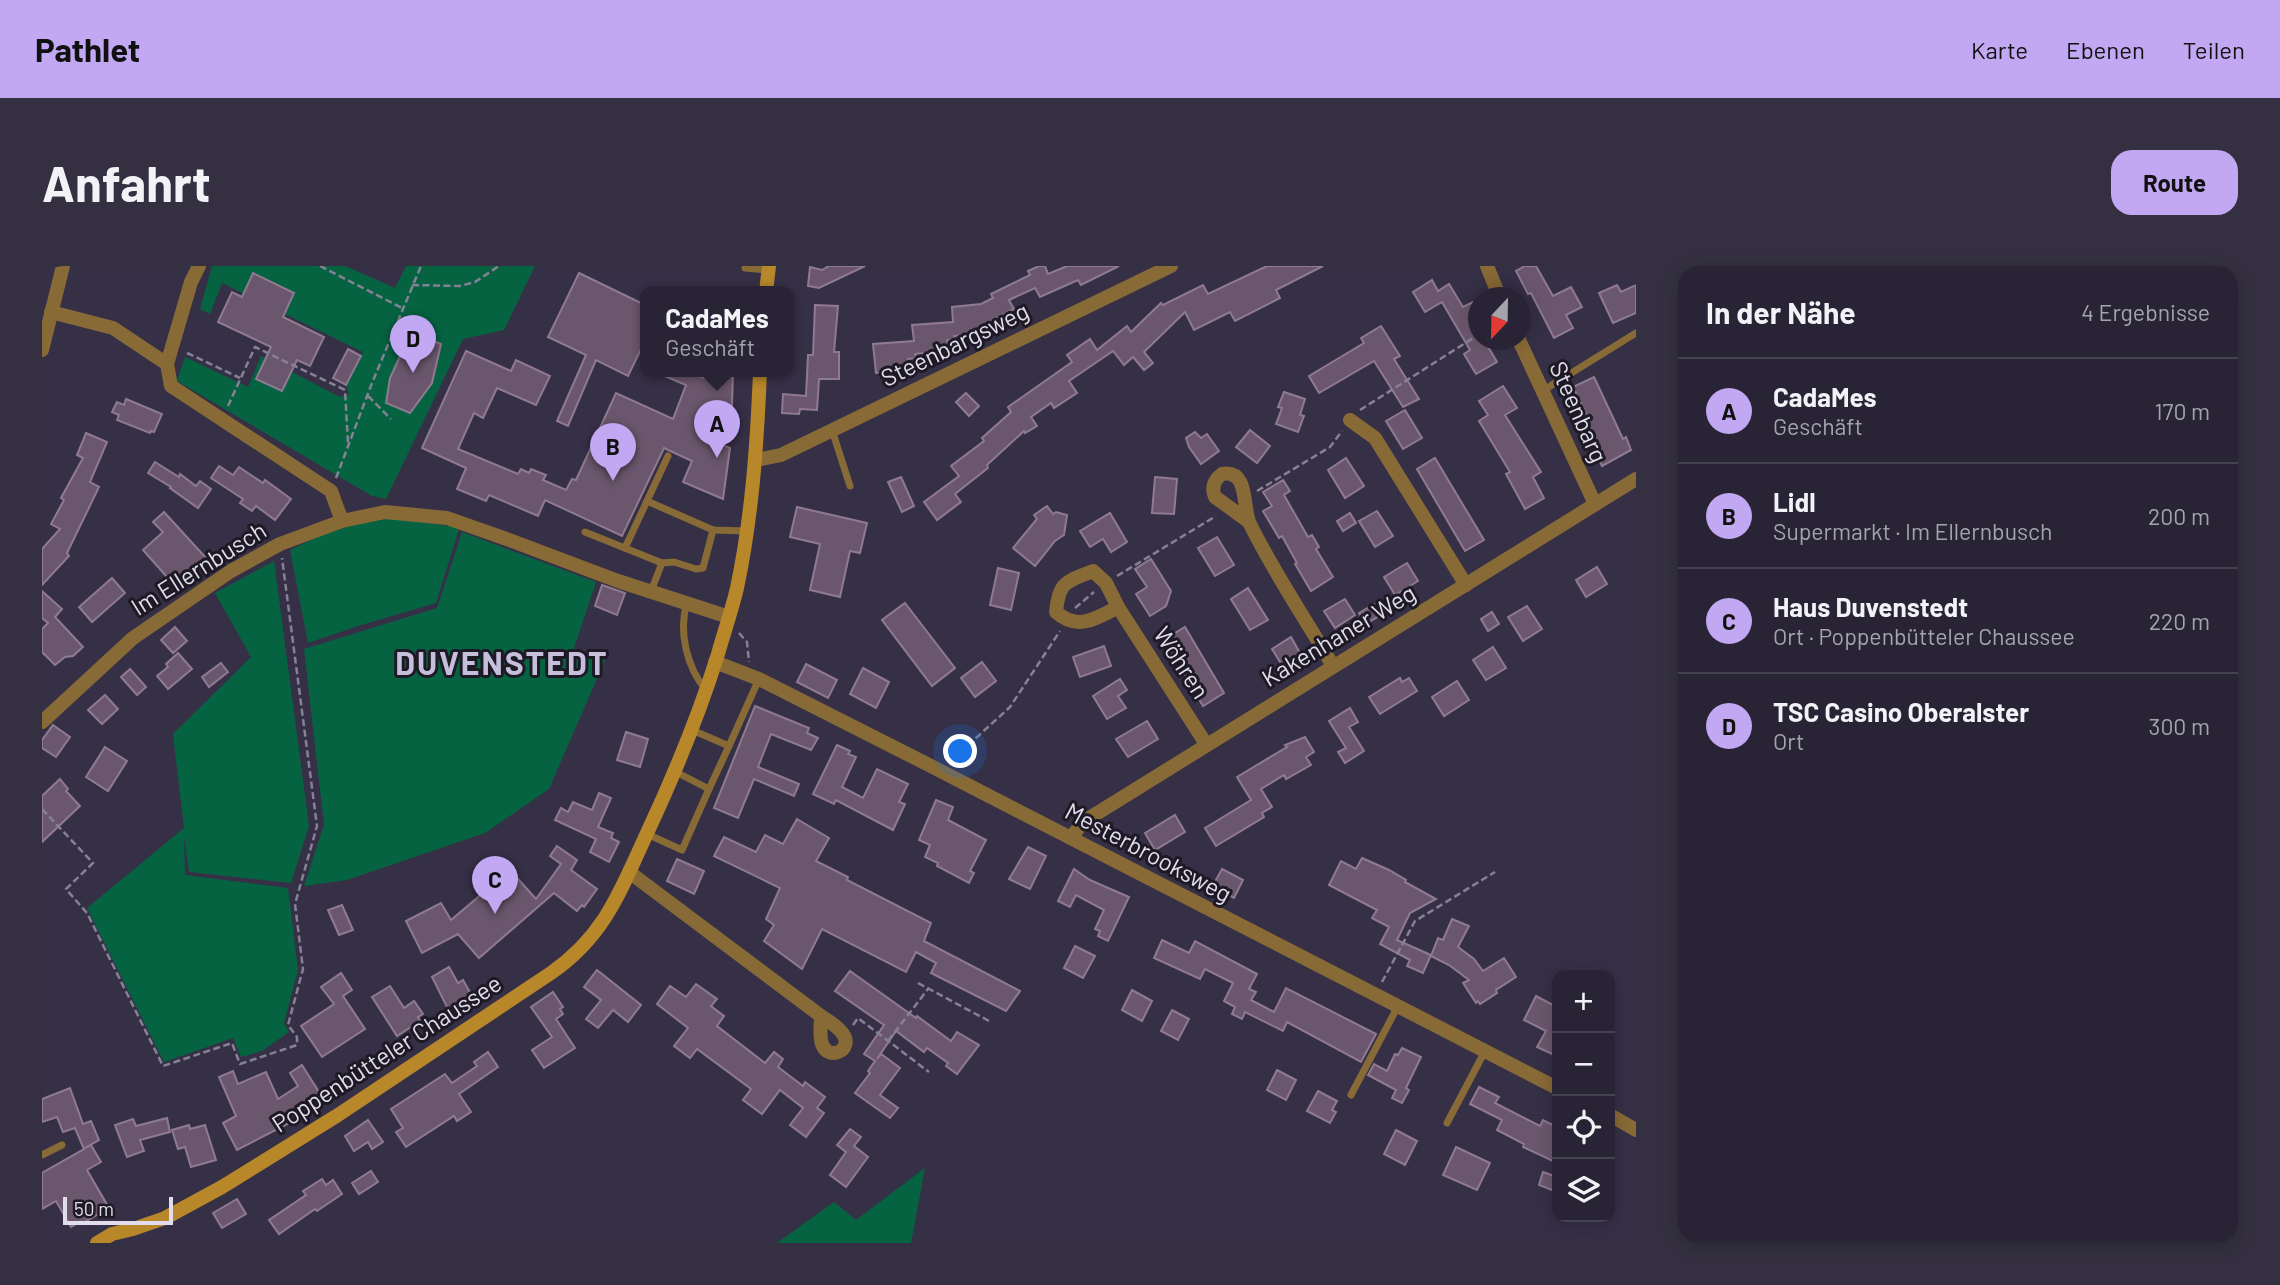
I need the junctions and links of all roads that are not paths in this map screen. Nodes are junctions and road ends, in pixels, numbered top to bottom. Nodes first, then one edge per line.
1 (64, 266) edge
2 (189, 266) edge
3 (200, 266) edge
4 (1171, 266) edge
5 (1487, 266) edge
6 (745, 268) dead end
7 (769, 268) edge
8 (191, 282) junction
9 (767, 286) edge
10 (1496, 287) edge
11 (51, 313) junction
12 (1636, 333) edge
13 (42, 350) edge
14 (1524, 350) edge
15 (167, 364) junction
16 (760, 377) edge
17 (1544, 390) junction
18 (1350, 420) road end
19 (832, 430) junction
20 (668, 456) dead end
21 (756, 460) junction
22 (1636, 479) edge
23 (850, 486) dead end
24 (647, 501) junction
25 (1595, 504) junction
26 (342, 521) junction
27 (1248, 521) junction
28 (713, 530) junction
29 (746, 531) junction
30 (585, 532) dead end
31 (625, 548) junction
32 (662, 563) junction
33 (1466, 586) junction
34 (651, 592) junction
35 (687, 603) junction
36 (1118, 607) junction
37 (727, 622) junction
38 (715, 662) junction
39 (1333, 666) junction
40 (754, 676) junction
41 (706, 691) junction
42 (42, 722) edge
43 (692, 730) junction
44 (1206, 744) junction
45 (729, 746) junction
46 (676, 772) junction
47 (709, 789) junction
48 (647, 834) junction
49 (1071, 838) junction
50 (629, 872) junction
51 (1398, 1005) junction
52 (821, 1016) junction
53 (1485, 1051) junction
54 (1552, 1085) edge
55 (1351, 1095) dead end
56 (1615, 1118) edge
57 (1447, 1123) dead end
58 (1636, 1129) edge
59 (62, 1144) dead end
60 (42, 1155) edge
61 (132, 1229) junction
62 (97, 1243) edge
63 (120, 1243) edge

1 - 11 street
2 - 8 street
3 - 8 street
4 - 19 street, Steenbargsweg
5 - 10 street
6 - 7 lane
7 - 9 main road
8 - 15 street
11 - 13 street
11 - 15 street
12 - 17 lane
14 - 17 street, Steenbarg
15 - 26 street
16 - 21 main road, Poppenbütteler Chaussee
17 - 25 street, Steenbarg
18 - 33 street
19 - 21 street, Steenbargsweg
19 - 23 lane
20 - 24 lane
21 - 29 main road, Poppenbütteler Chaussee
22 - 25 street, Kakenhaner Weg
24 - 28 lane
24 - 31 lane
25 - 33 street, Kakenhaner Weg
26 - 34 street, Im Ellernbusch
26 - 42 street, Im Ellernbusch
27 - 27 street
27 - 39 street
28 - 29 lane
28 - 32 lane
29 - 37 main road, Poppenbütteler Chaussee
30 - 31 lane
31 - 32 lane
32 - 34 lane
33 - 39 street, Kakenhaner Weg
34 - 35 street, Im Ellernbusch
35 - 37 street, Im Ellernbusch
35 - 41 lane
36 - 36 street, Wöhren
36 - 44 street, Wöhren
37 - 38 main road, Poppenbütteler Chaussee
38 - 40 street, Mesterbrooksweg
38 - 41 main road, Poppenbütteler Chaussee
39 - 44 street, Kakenhaner Weg
40 - 45 lane
40 - 49 street, Mesterbrooksweg
41 - 43 main road, Poppenbütteler Chaussee
43 - 45 lane
43 - 46 main road, Poppenbütteler Chaussee
44 - 49 street, Kakenhaner Weg
45 - 47 lane
46 - 47 lane
46 - 48 main road, Poppenbütteler Chaussee
47 - 48 lane
48 - 50 main road, Poppenbütteler Chaussee
49 - 51 street, Mesterbrooksweg
50 - 52 street
50 - 61 main road, Poppenbütteler Chaussee
51 - 53 street, Mesterbrooksweg
51 - 55 lane
52 - 52 street
53 - 54 street, Mesterbrooksweg
53 - 57 lane
56 - 58 street
59 - 60 lane
61 - 62 main road, Poppenbütteler Chaussee
61 - 63 main road

